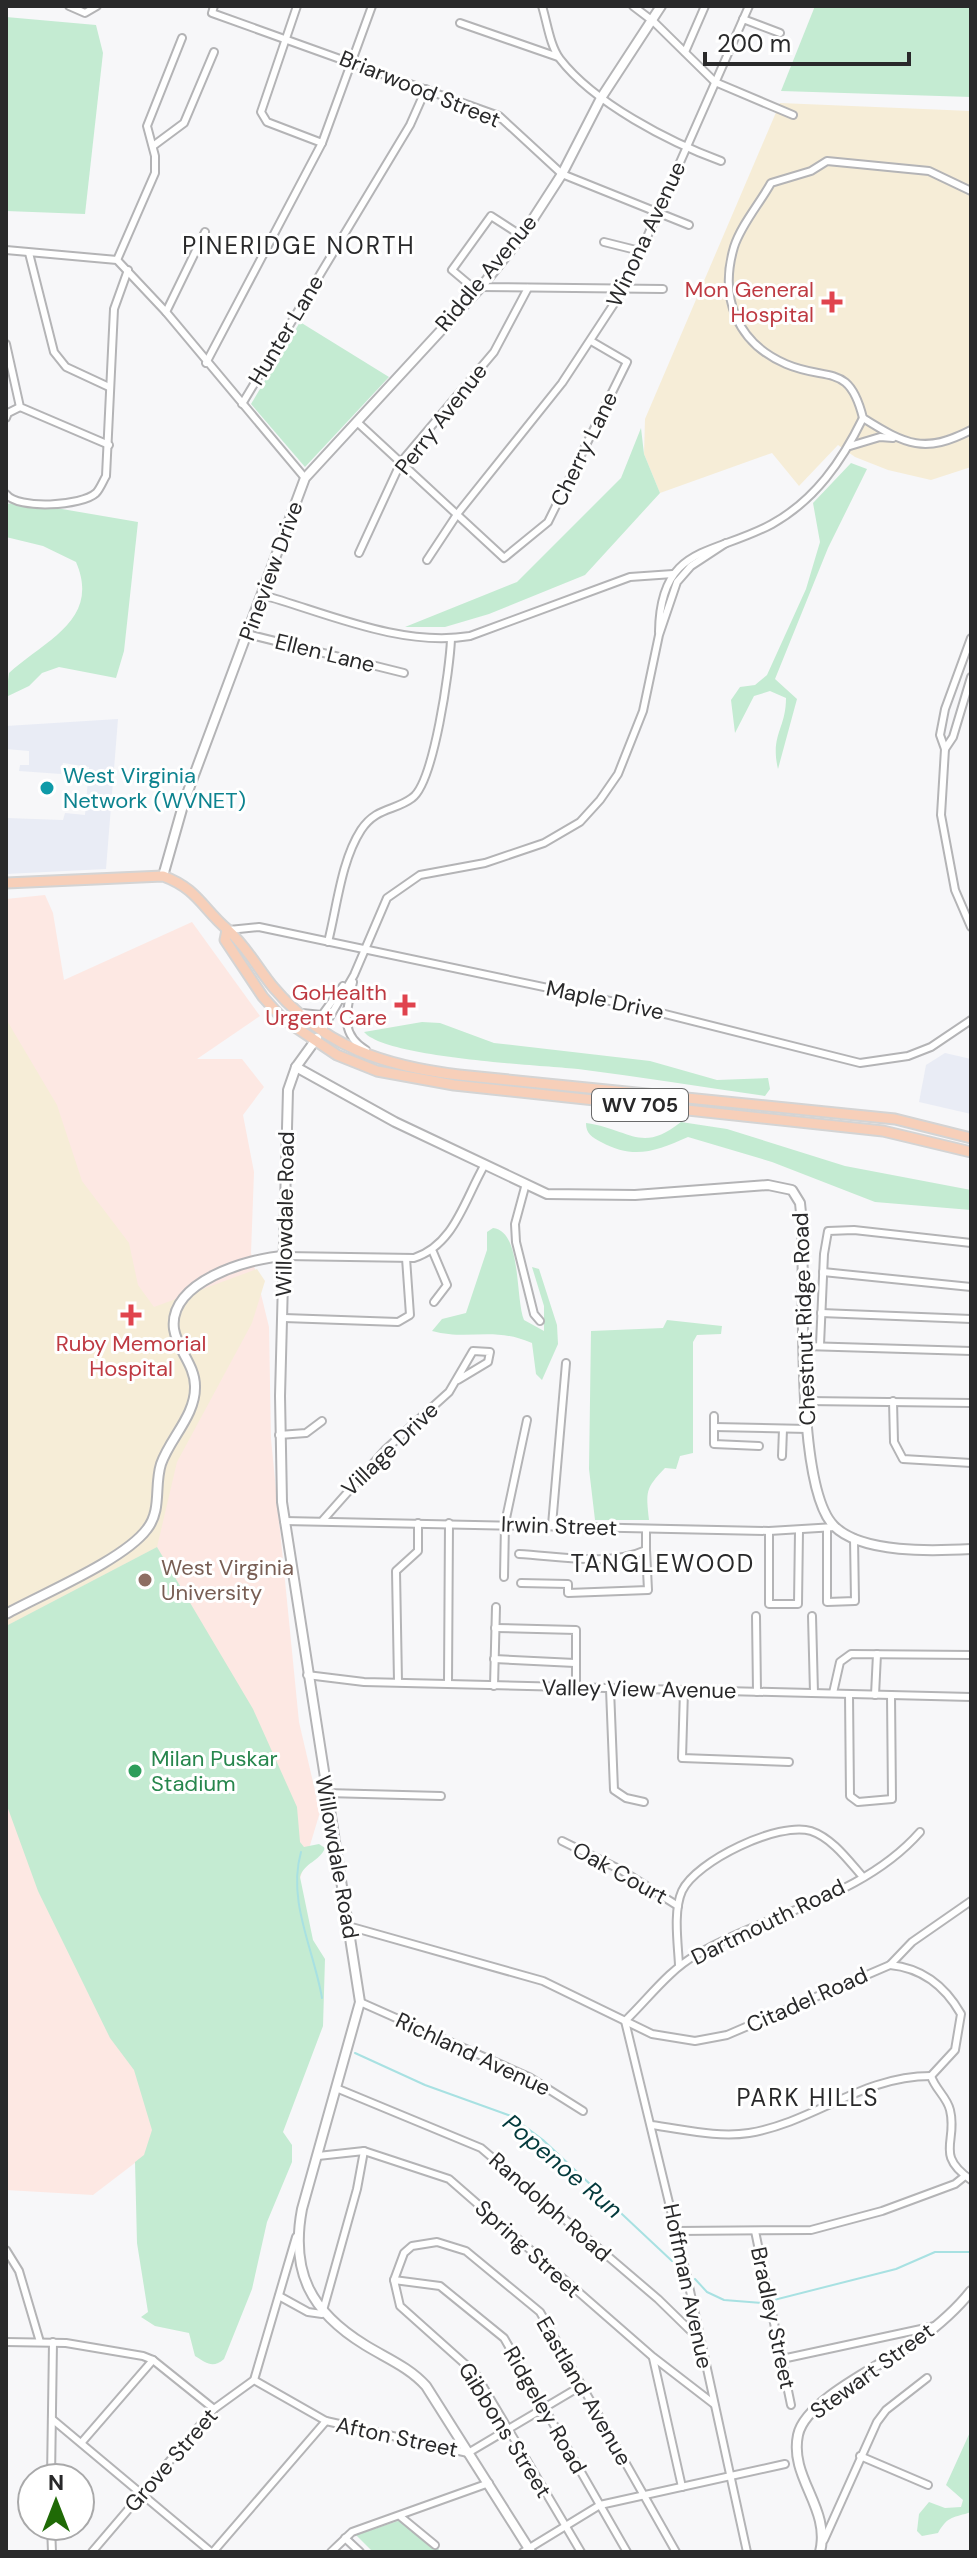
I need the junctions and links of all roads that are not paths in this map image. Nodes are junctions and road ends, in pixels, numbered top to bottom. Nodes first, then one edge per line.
1 (69, 6) edge
2 (97, 6) edge
3 (297, 6) edge
4 (372, 6) edge
5 (542, 6) edge
6 (633, 6) edge
7 (661, 6) edge
8 (705, 6) edge
9 (749, 6) edge
10 (213, 9) edge
11 (743, 19) junction
12 (654, 22) junction
13 (460, 23) dead end
14 (780, 33) dead end
15 (182, 38) dead end
16 (285, 39) junction
17 (214, 52) dead end
18 (685, 52) junction
19 (558, 57) junction
20 (353, 61) junction
21 (715, 82) junction
22 (426, 89) junction
23 (601, 98) junction
24 (793, 115) dead end
25 (322, 143) junction
26 (153, 146) junction
27 (686, 147) junction
28 (721, 161) dead end
29 (562, 174) junction
30 (971, 191) edge
31 (656, 214) junction
32 (689, 225) dead end
33 (205, 232) dead end
34 (522, 236) junction
35 (604, 242) dead end
36 (6, 250) edge
37 (640, 251) junction
38 (29, 253) junction
39 (117, 260) junction
40 (128, 270) junction
41 (481, 287) junction
42 (625, 287) junction
43 (528, 288) junction
44 (663, 289) dead end
45 (166, 312) junction
46 (591, 341) junction
47 (6, 344) edge
48 (206, 363) junction
49 (109, 387) junction
50 (242, 404) junction
51 (20, 407) junction
52 (6, 418) edge
53 (863, 418) junction
54 (357, 422) junction
55 (971, 430) edge
56 (894, 438) junction
57 (109, 445) junction
58 (850, 446) junction
59 (401, 462) junction
60 (305, 478) junction
61 (6, 494) edge
62 (458, 513) junction
63 (726, 543) junction
64 (359, 553) dead end
65 (427, 560) dead end
66 (651, 574) junction
67 (673, 574) junction
68 (668, 582) junction
69 (677, 582) junction
70 (263, 595) junction
71 (247, 634) junction
72 (659, 635) junction
73 (971, 638) edge
74 (451, 639) junction
75 (404, 673) dead end
76 (971, 677) edge
77 (945, 749) junction
78 (163, 876) junction
79 (6, 883) edge
80 (971, 927) edge
81 (227, 930) junction
82 (328, 942) junction
83 (362, 949) junction
84 (354, 975) junction
85 (296, 1011) junction
86 (971, 1020) edge
87 (321, 1032) junction
88 (314, 1042) junction
89 (392, 1064) junction
90 (296, 1067) junction
91 (971, 1138) edge
92 (969, 1152) edge
93 (484, 1166) junction
94 (525, 1187) junction
95 (971, 1243) edge
96 (433, 1252) junction
97 (285, 1256) junction
98 (406, 1258) junction
99 (823, 1272) junction
100 (971, 1287) edge
101 (434, 1302) dead end
102 (821, 1313) junction
103 (284, 1318) junction
104 (971, 1319) edge
105 (540, 1321) dead end
106 (820, 1345) junction
107 (805, 1346) junction
108 (971, 1351) edge
109 (566, 1363) dead end
110 (458, 1380) junction
111 (806, 1401) junction
112 (893, 1401) junction
113 (971, 1403) edge
114 (714, 1416) dead end
115 (527, 1420) dead end
116 (322, 1421) dead end
117 (714, 1427) junction
118 (783, 1429) junction
119 (808, 1429) junction
120 (279, 1435) junction
121 (759, 1446) dead end
122 (782, 1456) dead end
123 (971, 1463) edge
124 (323, 1520) junction
125 (284, 1521) junction
126 (418, 1523) junction
127 (449, 1523) junction
128 (505, 1523) junction
129 (552, 1525) junction
130 (831, 1528) junction
131 (646, 1529) junction
132 (769, 1531) junction
133 (799, 1531) junction
134 (854, 1538) junction
135 (971, 1549) edge
136 (646, 1550) junction
137 (519, 1554) dead end
138 (504, 1577) dead end
139 (521, 1583) dead end
140 (496, 1607) dead end
141 (6, 1614) edge
142 (756, 1616) dead end
143 (812, 1616) dead end
144 (495, 1628) junction
145 (877, 1654) junction
146 (971, 1655) edge
147 (494, 1659) junction
148 (575, 1663) junction
149 (307, 1675) junction
150 (398, 1682) junction
151 (448, 1683) junction
152 (494, 1686) junction
153 (576, 1687) junction
154 (610, 1689) junction
155 (684, 1690) junction
156 (757, 1692) junction
157 (814, 1693) junction
158 (833, 1693) junction
159 (849, 1694) junction
160 (875, 1695) junction
161 (891, 1695) junction
162 (971, 1697) edge
163 (789, 1762) dead end
164 (326, 1793) junction
165 (441, 1796) dead end
166 (644, 1802) dead end
167 (920, 1832) dead end
168 (562, 1841) dead end
169 (862, 1876) junction
170 (971, 1901) edge
171 (678, 1906) junction
172 (348, 1926) junction
173 (679, 1965) junction
174 (890, 1965) junction
175 (360, 2002) junction
176 (625, 2021) junction
177 (931, 2076) junction
178 (336, 2088) junction
179 (583, 2111) dead end
180 (651, 2125) junction
181 (364, 2151) junction
182 (318, 2156) junction
183 (968, 2178) edge
184 (677, 2231) junction
185 (755, 2231) junction
186 (296, 2237) junction
187 (6, 2250) edge
188 (394, 2280) junction
189 (971, 2291) edge
190 (279, 2296) junction
191 (322, 2314) junction
192 (936, 2326) junction
193 (699, 2339) junction
194 (6, 2342) edge
195 (40, 2342) junction
196 (53, 2342) junction
197 (653, 2357) junction
198 (782, 2359) junction
199 (153, 2360) junction
200 (927, 2378) dead end
201 (254, 2380) junction
202 (581, 2386) junction
203 (714, 2404) junction
204 (791, 2405) dead end
205 (544, 2406) junction
206 (214, 2409) junction
207 (52, 2419) junction
208 (326, 2421) junction
209 (506, 2429) junction
210 (82, 2442) junction
211 (468, 2453) junction
212 (860, 2456) junction
213 (51, 2462) edge
214 (785, 2464) dead end
215 (729, 2476) junction
216 (489, 2483) junction
217 (928, 2485) dead end
218 (682, 2487) junction
219 (143, 2493) junction
220 (644, 2494) junction
221 (600, 2505) junction
222 (401, 2517) junction
223 (565, 2526) junction
224 (345, 2538) junction
225 (435, 2545) dead end
226 (821, 2548) edge
227 (527, 2551) edge
228 (92, 2552) edge
229 (212, 2552) edge
230 (331, 2552) edge
231 (360, 2552) edge
232 (581, 2552) edge
233 (627, 2552) edge
234 (676, 2552) edge
235 (747, 2552) edge

1 - 2 street
3 - 16 street
4 - 20 street
5 - 19 street
6 - 12 street
7 - 12 street, Riddle Avenue
8 - 18 street
9 - 11 street, Winona Avenue
10 - 16 street, Briarwood Street
11 - 14 street
11 - 21 street, Winona Avenue
12 - 18 street
12 - 23 street, Riddle Avenue
13 - 19 street
15 - 26 street
16 - 20 street, Briarwood Street
16 - 25 street
17 - 26 street
18 - 21 street
19 - 23 street
20 - 22 street, Briarwood Street
20 - 25 street
21 - 24 street
21 - 27 street, Winona Avenue
22 - 29 street, Briarwood Street
22 - 50 street, Hunter Lane
23 - 27 street
23 - 29 street, Riddle Avenue
25 - 48 street
26 - 39 street
27 - 28 street
27 - 31 street, Winona Avenue
29 - 31 street, Briarwood Street
29 - 34 street, Riddle Avenue
30 - 53 street
31 - 32 street, Briarwood Street
31 - 37 street, Winona Avenue
33 - 45 street
34 - 41 street, Riddle Avenue
34 - 41 street
35 - 37 street
36 - 38 street
37 - 42 street, Winona Avenue
38 - 39 street
38 - 49 street
39 - 40 street, Pineview Drive
40 - 45 street, Pineview Drive
40 - 49 street
41 - 43 street
41 - 54 street, Riddle Avenue
42 - 43 street
42 - 44 street
42 - 46 street, Winona Avenue
43 - 59 street, Perry Avenue
45 - 48 street, Pineview Drive
46 - 62 street, Winona Avenue
46 - 62 street, Cherry Lane
47 - 51 street
48 - 50 street, Pineview Drive
49 - 57 street
50 - 60 street, Pineview Drive
51 - 52 street
51 - 57 street
53 - 56 street
53 - 58 street
54 - 59 street
54 - 60 street, Riddle Avenue
55 - 56 street
56 - 58 street
57 - 61 street
58 - 63 street
59 - 62 street
59 - 64 street, Perry Avenue
60 - 70 street, Pineview Drive
62 - 65 street, Winona Avenue
63 - 67 street
63 - 69 street
66 - 67 street
66 - 68 street
66 - 74 street
67 - 68 street
67 - 69 street
68 - 69 street
68 - 72 street
69 - 72 street
70 - 71 street, Pineview Drive
70 - 74 street
71 - 75 street, Ellen Lane
71 - 78 street, Pineview Drive
72 - 83 street
73 - 77 street
74 - 82 street
76 - 77 street
77 - 80 street
78 - 79 main road
78 - 81 main road, WV 705
81 - 82 street, Maple Drive
81 - 85 main road, WV 705
81 - 88 main road, WV 705
82 - 83 street, Maple Drive
83 - 84 street
83 - 86 street, Maple Drive
84 - 85 street
84 - 87 street
84 - 89 street
85 - 87 main road, WV 705
87 - 88 street
87 - 89 main road, WV 705
88 - 90 street
88 - 92 main road, WV 705
89 - 91 main road, WV 705
90 - 93 street, Chestnut Ridge Road
90 - 97 street, Willowdale Road
93 - 94 street, Chestnut Ridge Road
93 - 96 street
94 - 105 street
94 - 107 street, Chestnut Ridge Road
95 - 99 street
96 - 98 street
96 - 101 street
97 - 98 street
97 - 103 street, Willowdale Road
97 - 141 street
98 - 103 street
99 - 100 street
99 - 102 street
102 - 104 street
102 - 106 street
103 - 120 street, Willowdale Road
106 - 107 street
106 - 108 street
107 - 111 street, Chestnut Ridge Road
109 - 129 street
110 - 110 street, Village Drive
110 - 124 street, Village Drive
111 - 112 street
111 - 119 street, Chestnut Ridge Road
112 - 113 street
112 - 123 street
114 - 117 street
115 - 128 street
116 - 120 street
117 - 118 street
117 - 121 street
118 - 119 street
118 - 122 street
119 - 130 street, Chestnut Ridge Road
120 - 125 street, Willowdale Road
124 - 125 street, Irwin Street
124 - 126 street, Irwin Street
125 - 149 street, Willowdale Road
126 - 127 street, Irwin Street
126 - 150 street
127 - 128 street, Irwin Street
127 - 151 street
128 - 129 street, Irwin Street
128 - 138 street
129 - 131 street, Irwin Street
130 - 133 street, Irwin Street
130 - 134 street
130 - 134 street
131 - 132 street, Irwin Street
131 - 136 street
132 - 133 street, Irwin Street
132 - 133 street
134 - 135 street
136 - 137 street
136 - 139 street
140 - 144 street
142 - 156 street
143 - 157 street
144 - 147 street
144 - 148 street
145 - 146 street
145 - 158 street
145 - 160 street
147 - 148 street
147 - 152 street
148 - 153 street
149 - 150 street, Valley View Avenue
149 - 164 street, Willowdale Road
150 - 151 street, Valley View Avenue
151 - 152 street, Valley View Avenue
152 - 153 street, Valley View Avenue
153 - 154 street, Valley View Avenue
154 - 155 street, Valley View Avenue
154 - 166 street
155 - 156 street, Valley View Avenue
155 - 163 street
156 - 157 street, Valley View Avenue
157 - 158 street, Valley View Avenue
158 - 159 street, Valley View Avenue
159 - 160 street, Valley View Avenue
159 - 161 street
160 - 161 street, Valley View Avenue
161 - 162 street, Valley View Avenue
164 - 165 street
164 - 172 street, Willowdale Road
167 - 169 street, Dartmouth Road
168 - 171 street, Oak Court
169 - 171 street
169 - 173 street, Dartmouth Road
170 - 174 street, Citadel Road
171 - 173 street
172 - 175 street, Willowdale Road
172 - 176 street, Citadel Road
173 - 176 street, Dartmouth Road
174 - 176 street, Citadel Road
174 - 177 street
175 - 178 street, Willowdale Road
175 - 179 street, Richland Avenue
176 - 180 street, Hoffman Avenue
177 - 180 street
177 - 183 street
178 - 182 street, Willowdale Road
178 - 193 street, Randolph Road
180 - 184 street, Hoffman Avenue
181 - 182 street, Spring Street
181 - 191 street
181 - 197 street, Spring Street
182 - 186 street, Willowdale Road
183 - 185 street
184 - 185 street
184 - 193 street, Hoffman Avenue
185 - 198 street, Bradley Street
186 - 190 street
186 - 191 street, Willowdale Road
187 - 195 street
188 - 202 street, Eastland Avenue
188 - 205 street, Ridgeley Road
188 - 209 street, Gibbons Street
189 - 192 street, Stewart Street
190 - 191 street
190 - 201 street
191 - 211 street
192 - 198 street
192 - 226 street, Stewart Street
193 - 203 street, Hoffman Avenue
194 - 195 street
195 - 196 street
196 - 199 street
196 - 207 street
197 - 203 street, Spring Street
197 - 218 street
198 - 204 street, Bradley Street
199 - 206 street
199 - 210 street
200 - 212 street
201 - 206 street, Grove Street
201 - 208 street, Afton Street
202 - 205 street, Afton Street
202 - 220 street, Eastland Avenue
203 - 215 street, Hoffman Avenue
205 - 209 street, Afton Street
205 - 221 street, Ridgeley Road
206 - 219 street, Grove Street
207 - 210 street
207 - 213 street
208 - 211 street, Afton Street
208 - 229 street
209 - 211 street, Afton Street
209 - 223 street, Gibbons Street
210 - 219 street
211 - 216 street
212 - 217 street
212 - 226 street
214 - 215 street
215 - 218 street
215 - 235 street, Hoffman Avenue
216 - 222 street
216 - 227 street
218 - 220 street
219 - 228 street, Grove Street
219 - 229 street
220 - 221 street
220 - 234 street, Eastland Avenue
221 - 223 street
221 - 233 street, Ridgeley Road
222 - 224 street
222 - 225 street
223 - 227 street
223 - 232 street, Gibbons Street
224 - 230 street
224 - 231 street

